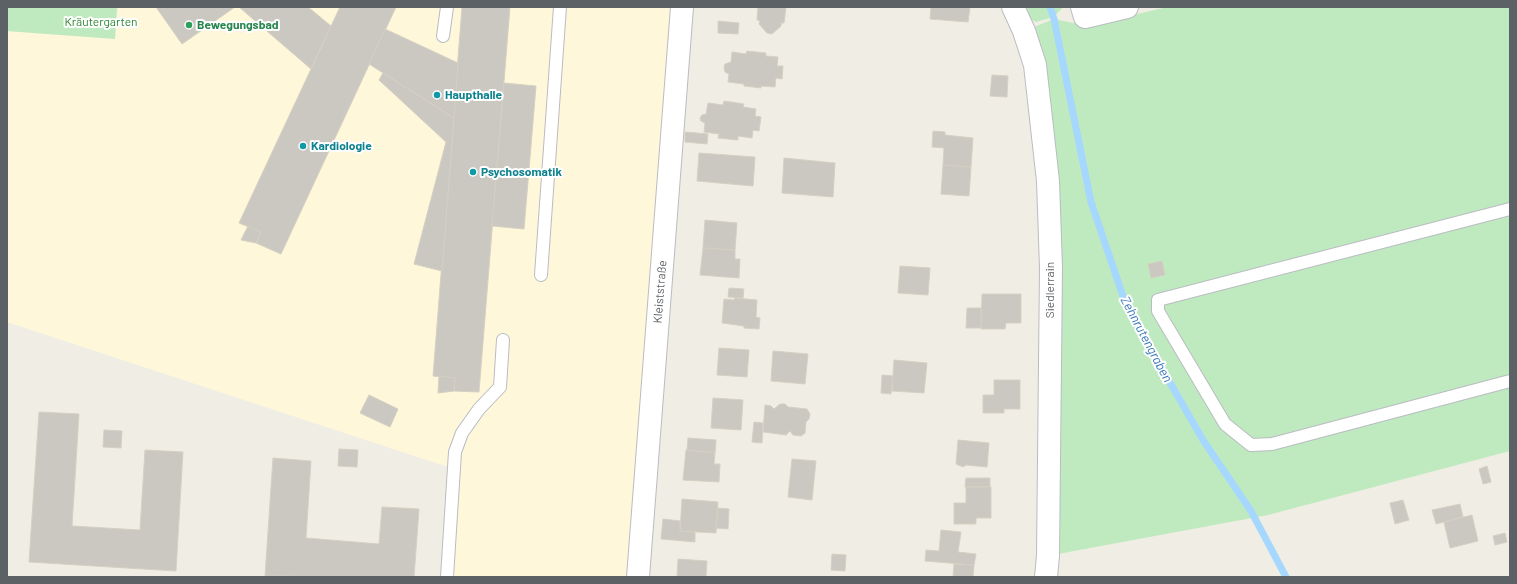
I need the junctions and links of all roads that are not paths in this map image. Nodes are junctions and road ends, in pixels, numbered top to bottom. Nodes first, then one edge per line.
1 (447, 7) edge
2 (560, 7) edge
3 (682, 7) edge
4 (1013, 7) edge
5 (1082, 7) edge
6 (1127, 7) edge
7 (443, 36) dead end
8 (1510, 209) edge
9 (541, 275) dead end
10 (503, 340) dead end
11 (1510, 380) edge
12 (447, 577) edge
13 (638, 577) edge
14 (1046, 577) edge

1 - 7 lane
2 - 9 lane
3 - 13 street, Kleiststraße
4 - 14 street, Siedlerrain
5 - 6 street
8 - 11 lane
10 - 12 lane

